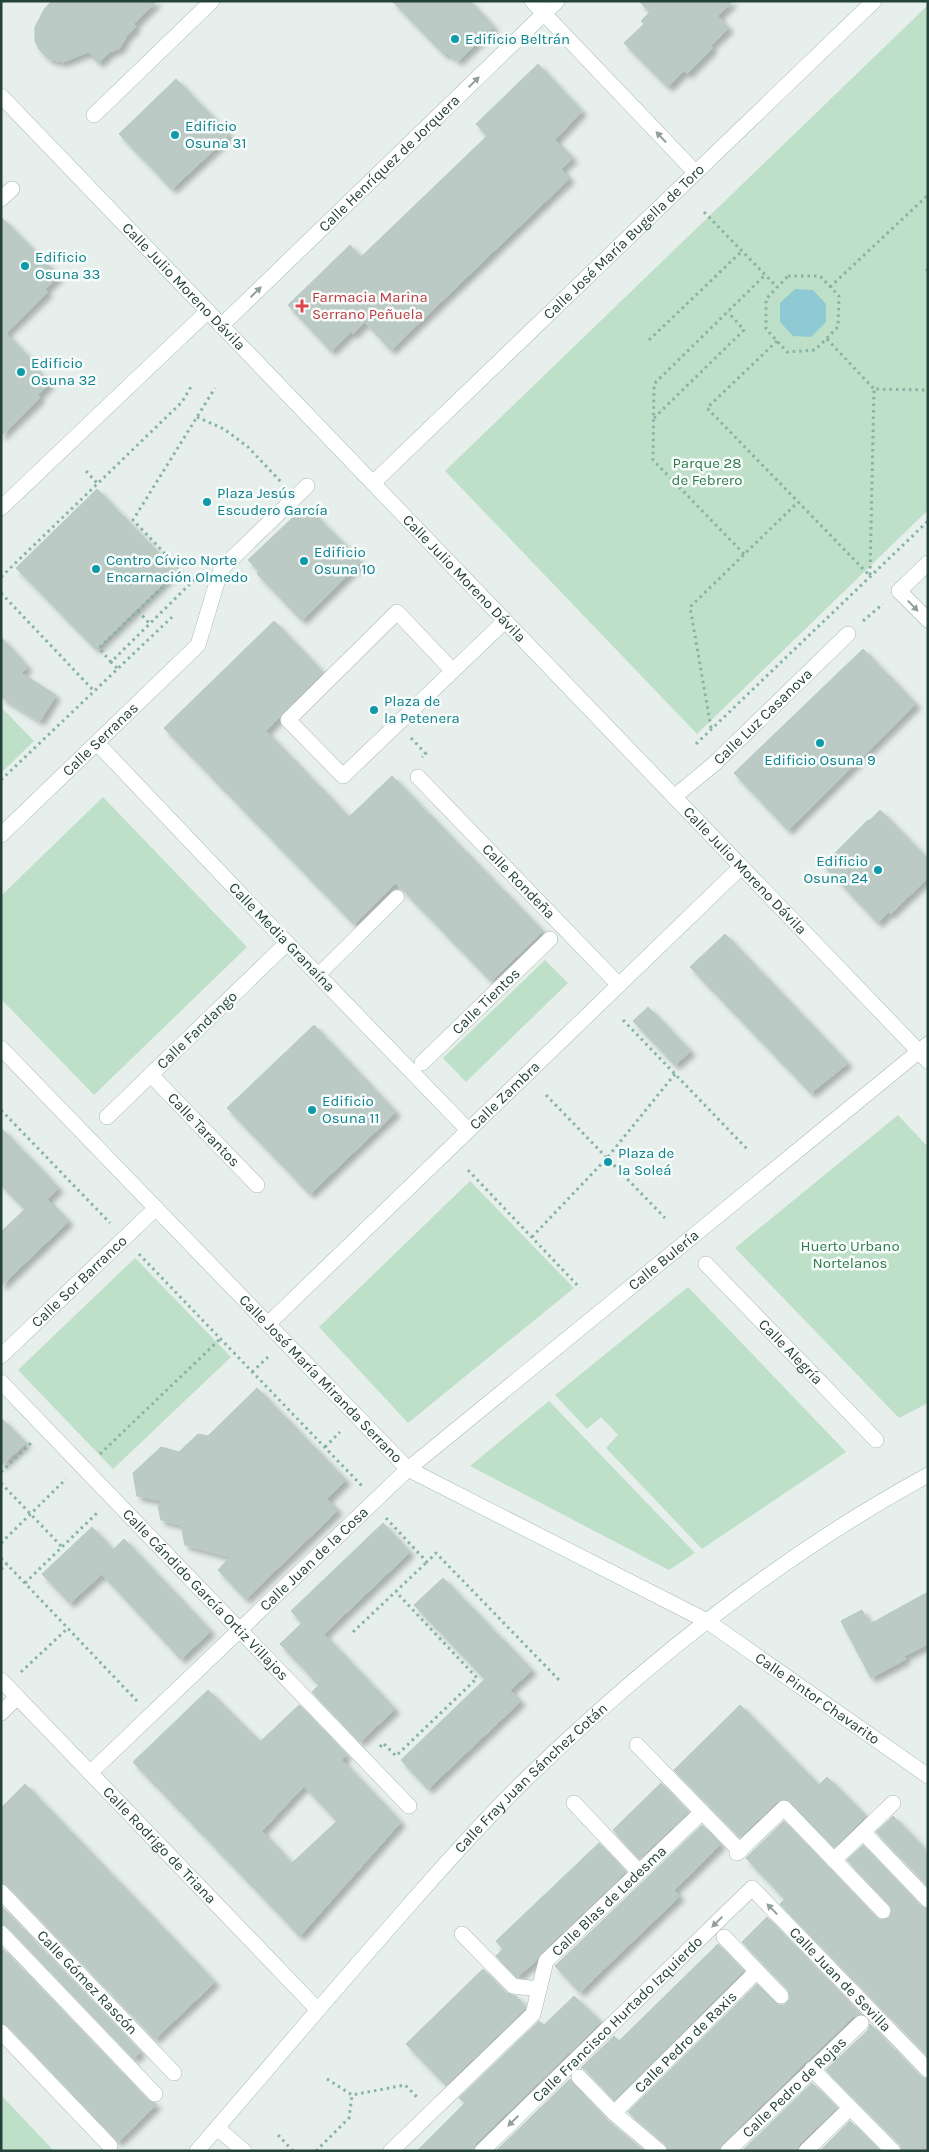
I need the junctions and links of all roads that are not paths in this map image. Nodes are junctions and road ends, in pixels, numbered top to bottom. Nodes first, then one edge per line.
1 (212, 1) edge
2 (532, 1) edge
3 (558, 1) edge
4 (874, 1) edge
5 (544, 14) junction
6 (1, 96) edge
7 (94, 115) dead end
8 (695, 172) junction
9 (208, 311) junction
10 (221, 326) junction
11 (373, 483) junction
12 (307, 486) dead end
13 (1, 508) edge
14 (928, 563) edge
15 (928, 620) edge
16 (505, 621) junction
17 (848, 634) road end
18 (453, 671) junction
19 (97, 743) junction
20 (418, 777) road end
21 (674, 797) junction
22 (1, 835) edge
23 (741, 867) junction
24 (397, 897) dead end
25 (550, 939) dead end
26 (287, 943) junction
27 (318, 975) junction
28 (619, 985) junction
29 (1, 1048) edge
30 (925, 1052) edge
31 (422, 1063) dead end
32 (150, 1075) junction
33 (107, 1117) dead end
34 (468, 1130) junction
35 (257, 1185) dead end
36 (156, 1208) junction
37 (706, 1264) dead end
38 (268, 1324) junction
39 (1, 1356) edge
40 (1, 1382) edge
41 (876, 1440) dead end
42 (408, 1470) junction
43 (928, 1475) edge
44 (707, 1621) junction
45 (240, 1630) junction
46 (1, 1680) edge
47 (17, 1697) junction
48 (1, 1713) edge
49 (637, 1744) dead end
50 (90, 1773) junction
51 (928, 1776) edge
52 (574, 1803) dead end
53 (893, 1803) dead end
54 (409, 1806) dead end
55 (702, 1812) junction
56 (863, 1832) junction
57 (834, 1860) junction
58 (639, 1872) junction
59 (752, 1888) joint
60 (1, 1892) edge
61 (928, 1900) edge
62 (883, 1911) dead end
63 (1, 1933) edge
64 (462, 1934) dead end
65 (724, 1937) dead end
66 (757, 1971) junction
67 (539, 1989) junction
68 (781, 1996) dead end
69 (318, 2009) junction
70 (862, 2023) dead end
71 (1, 2032) edge
72 (812, 2069) junction
73 (928, 2070) edge
74 (174, 2073) dead end
75 (579, 2077) dead end
76 (155, 2094) dead end
77 (850, 2108) junction
78 (614, 2113) junction
79 (217, 2128) junction
80 (110, 2146) dead end
81 (657, 2150) edge
82 (197, 2151) edge
83 (244, 2151) edge
84 (391, 2151) edge
85 (482, 2151) edge
86 (728, 2151) edge
87 (806, 2151) edge
88 (893, 2151) edge

1 - 7 street
2 - 5 street
3 - 5 street, Calle Henríquez de Jorquera
4 - 8 street, Calle José María Bugella de Toro
8 -> 5 street
10 -> 5 street, Calle Henríquez de Jorquera
6 - 9 street, Calle Julio Moreno Dávila
8 - 11 street, Calle José María Bugella de Toro
9 - 10 street, Calle Julio Moreno Dávila
9 - 13 street
10 - 11 street, Calle Julio Moreno Dávila
11 - 16 street, Calle Julio Moreno Dávila
12 - 19 street, Calle Serranas
14 -> 15 street
16 - 18 street
16 - 21 street, Calle Julio Moreno Dávila
17 - 21 street, Calle Luz Casanova
18 - 18 street
19 - 22 street, Calle Serranas
19 - 26 street, Calle Media Granaína
20 - 28 street, Calle Rondeña
21 - 23 street, Calle Julio Moreno Dávila
23 - 28 street, Calle Zambra
23 - 30 street, Calle Julio Moreno Dávila
24 - 27 lane
25 - 31 street, Calle Tientos
26 - 27 street, Calle Media Granaína
26 - 32 street, Calle Fandango
27 - 34 street, Calle Media Granaína
28 - 34 street, Calle Zambra
29 - 36 street, Calle José María Miranda Serrano
30 - 42 street, Calle Bulería
32 - 33 street, Calle Fandango
32 - 35 street, Calle Tarantos
34 - 38 street, Calle Zambra
36 - 38 street, Calle José María Miranda Serrano
36 - 39 street, Calle Sor Barranco
37 - 41 street, Calle Alegría
38 - 42 street, Calle José María Miranda Serrano
40 - 45 street, Calle Cándido García Ortiz Villajos
42 - 44 street, Calle José María Miranda Serrano
42 - 45 street, Calle Juan de la Cosa
43 - 44 street, Calle Fray Juan Sánchez Cotán
44 - 51 street, Calle Pintor Chavarito
44 - 69 street, Calle Fray Juan Sánchez Cotán
45 - 50 street, Calle Juan de la Cosa
45 - 54 street, Calle Cándido García Ortiz Villajos
46 - 47 street, Calle Rodrigo de Triana
47 - 48 street
47 - 50 street, Calle Rodrigo de Triana
49 - 55 street
50 - 69 street, Calle Rodrigo de Triana
52 - 58 street
53 - 56 street
55 - 57 street
55 - 58 street, Calle Blas de Ledesma
56 - 57 street
56 - 61 street
57 - 62 street
58 - 67 street, Calle Blas de Ledesma
73 -> 59 street, Calle Juan de Sevilla
59 -> 85 street, Calle Francisco Hurtado Izquierdo
60 - 74 street, Calle Gómez Rascón
63 - 76 street, Calle Gómez Rascón
64 - 67 street
65 - 66 street
66 - 68 street
66 - 78 street, Calle Pedro de Raxis
67 - 84 street, Calle Blas de Ledesma
69 - 79 street, Calle Fray Juan Sánchez Cotán
70 - 72 street, Calle Pedro de Rojas
71 - 80 street
72 - 77 street
72 - 86 street, Calle Pedro de Rojas
75 - 78 street
77 - 87 street
77 - 88 street
78 - 81 street
79 - 82 street, Calle Fray Juan Sánchez Cotán
79 - 83 street

